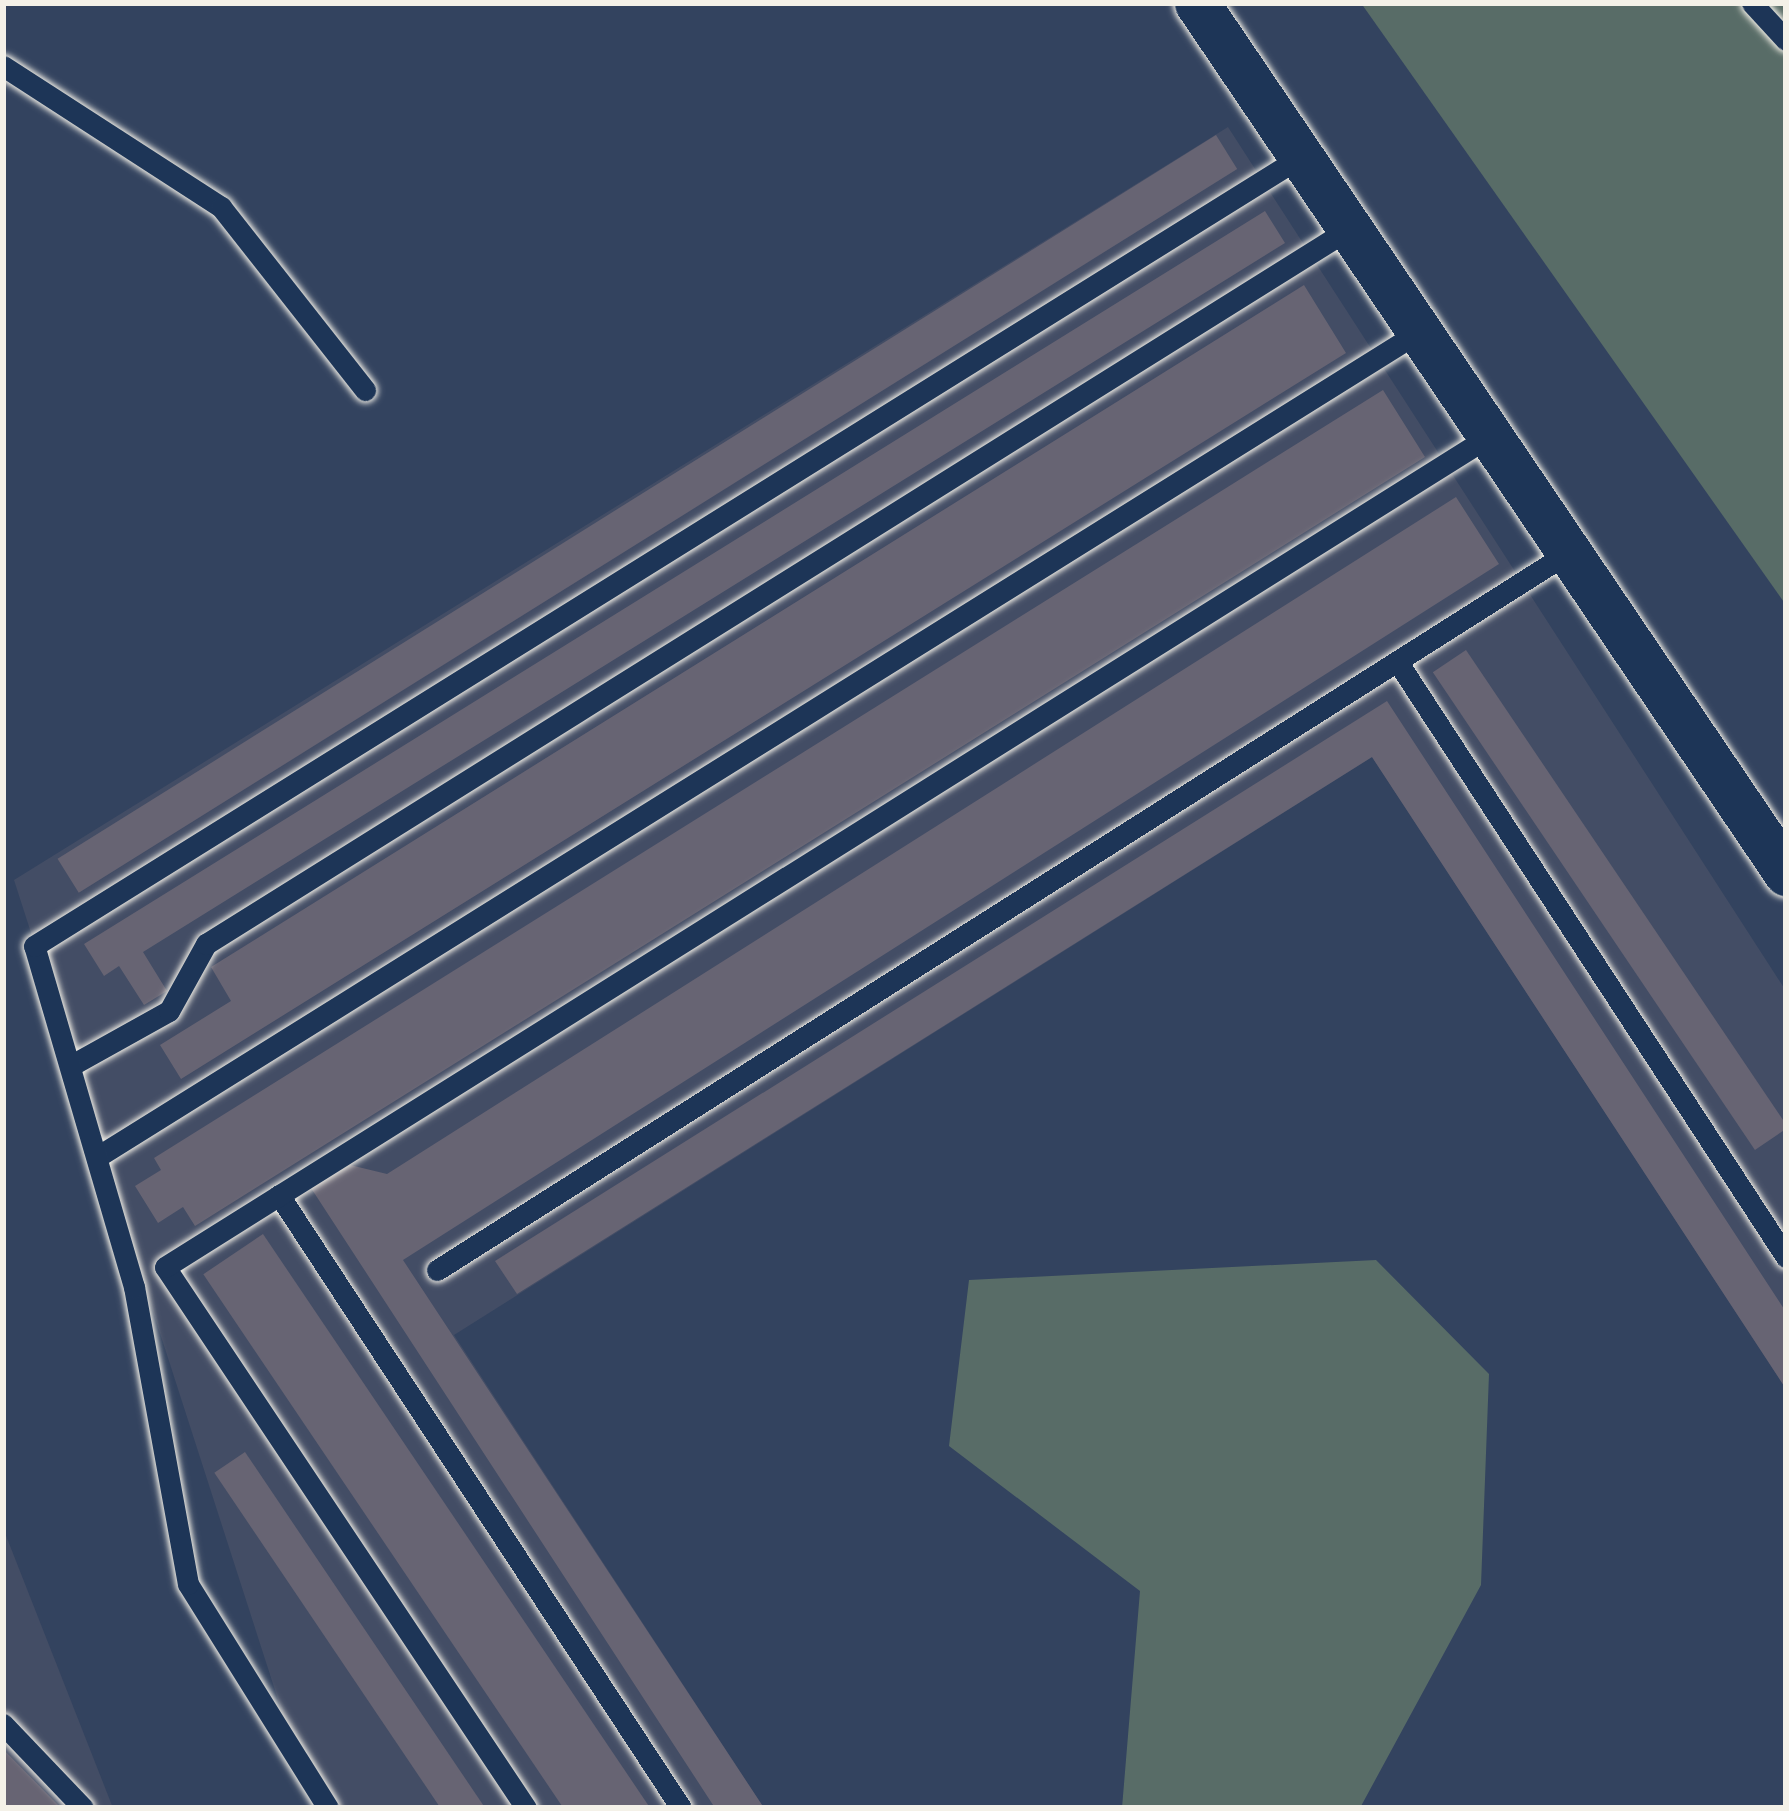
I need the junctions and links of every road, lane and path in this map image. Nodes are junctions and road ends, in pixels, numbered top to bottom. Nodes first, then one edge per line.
1 (1198, 3) edge
2 (1752, 3) edge
3 (1786, 40) edge
4 (3, 66) edge
5 (1303, 156) junction
6 (1352, 227) junction
7 (1422, 330) junction
8 (365, 390) dead end
9 (1493, 434) junction
10 (1571, 551) junction
11 (1397, 661) junction
12 (1786, 873) edge
13 (70, 1066) junction
14 (97, 1157) junction
15 (279, 1195) junction
16 (1786, 1257) edge
17 (165, 1267) junction
18 (437, 1270) dead end
19 (134, 1287) junction
20 (3, 1724) edge
21 (83, 1808) edge
22 (328, 1808) edge
23 (526, 1808) edge
24 (681, 1808) edge

1 - 5 street
2 - 3 lane
4 - 8 lane
5 - 6 street
5 - 13 lane
6 - 7 street
6 - 13 lane
7 - 9 street
7 - 14 lane
9 - 10 street
9 - 15 lane
10 - 11 lane
10 - 12 street
11 - 16 lane
11 - 18 lane
13 - 14 lane
14 - 19 lane
15 - 17 lane
15 - 24 lane
17 - 19 lane
17 - 23 lane
19 - 22 lane
20 - 21 lane

